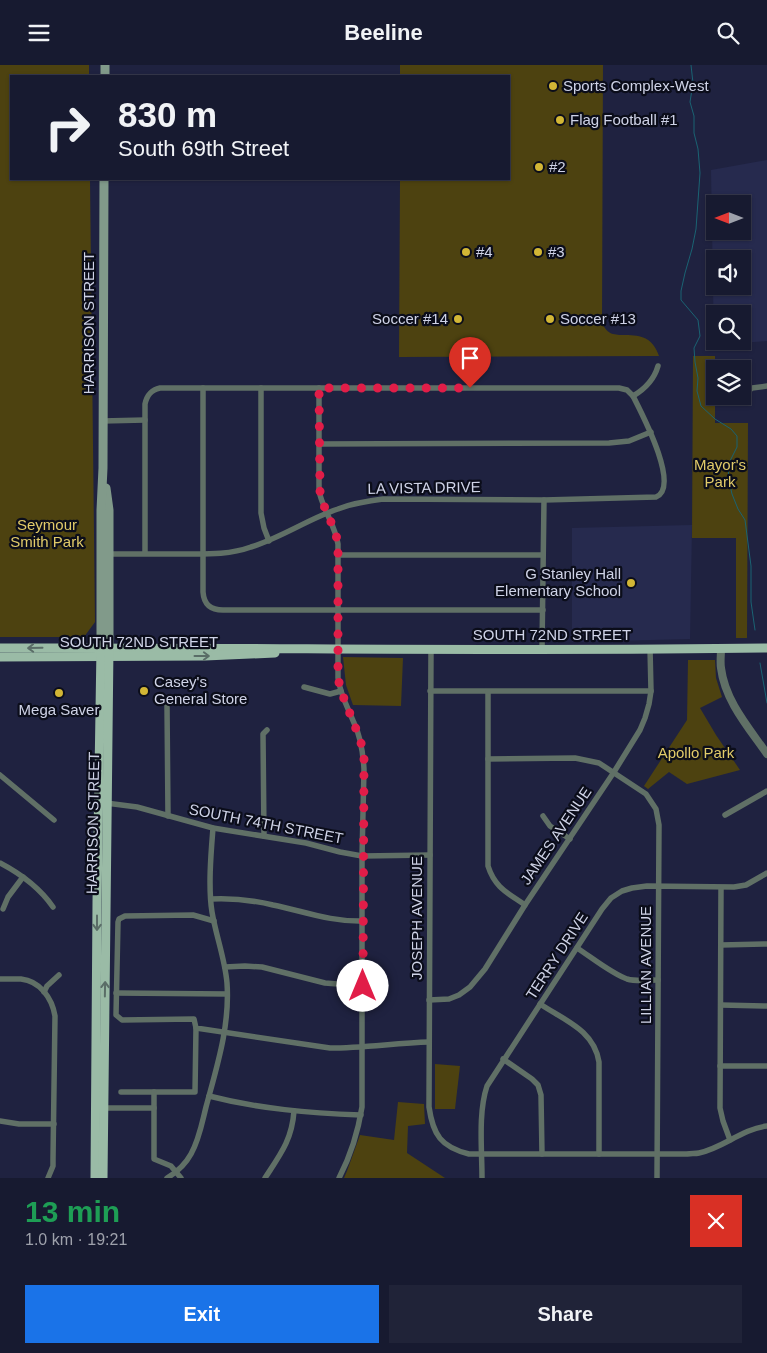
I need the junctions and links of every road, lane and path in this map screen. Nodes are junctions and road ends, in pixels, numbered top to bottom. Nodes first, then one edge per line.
1 (104, 180) edge
2 (658, 367) dead end
3 (767, 386) edge
4 (203, 388) junction
5 (261, 388) junction
6 (319, 388) junction
7 (751, 389) edge
8 (633, 396) junction
9 (145, 420) junction
10 (102, 421) junction
11 (651, 432) junction
12 (319, 444) junction
13 (544, 499) junction
14 (327, 513) junction
15 (269, 541) junction
16 (203, 553) junction
17 (105, 554) junction
18 (145, 554) junction
19 (338, 555) junction
20 (543, 555) junction
21 (338, 610) junction
22 (543, 610) junction
23 (0, 648) edge
24 (650, 648) junction
25 (767, 648) edge
26 (338, 649) junction
27 (431, 649) junction
28 (542, 649) junction
29 (721, 649) junction
30 (105, 652) junction
31 (0, 657) edge
32 (304, 687) dead end
33 (341, 691) junction
34 (430, 691) junction
35 (651, 691) junction
36 (488, 692) junction
37 (167, 705) dead end
38 (267, 730) dead end
39 (767, 755) edge
40 (488, 759) junction
41 (614, 772) junction
42 (0, 775) edge
43 (767, 791) edge
44 (103, 803) junction
45 (725, 815) dead end
46 (168, 816) junction
47 (543, 816) dead end
48 (54, 820) dead end
49 (213, 828) junction
50 (264, 835) junction
51 (570, 839) junction
52 (430, 855) junction
53 (362, 856) junction
54 (0, 863) edge
55 (767, 873) edge
56 (23, 877) junction
57 (658, 887) junction
58 (721, 888) junction
59 (211, 899) junction
60 (525, 905) junction
61 (53, 907) dead end
62 (3, 909) dead end
63 (214, 921) junction
64 (363, 921) junction
65 (767, 944) edge
66 (721, 945) junction
67 (577, 948) junction
68 (225, 967) junction
69 (59, 975) dead end
70 (0, 979) edge
71 (658, 980) junction
72 (363, 986) junction
73 (44, 992) junction
74 (116, 993) junction
75 (227, 994) junction
76 (429, 1001) junction
77 (540, 1004) junction
78 (720, 1005) junction
79 (767, 1006) edge
80 (196, 1028) junction
81 (224, 1032) junction
82 (429, 1042) junction
83 (362, 1047) junction
84 (503, 1059) junction
85 (720, 1066) junction
86 (767, 1066) edge
87 (121, 1092) dead end
88 (154, 1092) junction
89 (209, 1096) junction
90 (104, 1108) junction
91 (154, 1108) junction
92 (294, 1111) junction
93 (361, 1115) junction
94 (0, 1121) edge
95 (54, 1124) junction
96 (767, 1126) edge
97 (730, 1140) junction
98 (482, 1154) junction
99 (542, 1154) junction
100 (600, 1154) junction
101 (658, 1154) junction
102 (177, 1172) junction
103 (48, 1178) edge
104 (95, 1178) edge
105 (103, 1178) edge
106 (167, 1178) edge
107 (181, 1178) edge
108 (265, 1178) edge
109 (340, 1178) edge
110 (482, 1178) edge
111 (657, 1178) edge

1 - 10 main road, HARRISON STREET
2 - 8 street
3 - 7 street
4 - 5 street
4 - 9 street
4 - 16 street
5 - 6 street
5 - 15 street
6 - 8 street
6 - 12 street
8 - 11 street
9 - 10 street
9 - 18 street
10 - 17 main road, HARRISON STREET
11 - 12 street
11 - 13 street, LA VISTA DRIVE
12 - 14 street
13 - 14 street, LA VISTA DRIVE
13 - 20 street
14 - 15 street, LA VISTA DRIVE
14 - 19 street
15 - 16 street, LA VISTA DRIVE
16 - 18 street, LA VISTA DRIVE
16 - 21 street
17 - 18 street, LA VISTA DRIVE
17 - 30 main road, HARRISON STREET
19 - 20 street
19 - 21 street
20 - 22 street
21 - 22 street
21 - 26 street
22 - 28 street
30 -> 23 main road, SOUTH 72ND STREET
24 - 28 main road, SOUTH 72ND STREET
24 - 29 main road, SOUTH 72ND STREET
24 - 35 street, JAMES AVENUE
25 - 29 main road, SOUTH 72ND STREET
26 - 27 main road, SOUTH 72ND STREET
26 - 30 main road, SOUTH 72ND STREET
26 - 33 street
27 - 28 main road, SOUTH 72ND STREET
27 - 34 street, JOSEPH AVENUE
29 - 39 street
30 - 31 main road, SOUTH 72ND STREET
30 - 44 main road, HARRISON STREET
32 - 33 street
33 - 53 street
34 - 36 street
34 - 52 street, JOSEPH AVENUE
35 - 36 street
35 - 41 street, JAMES AVENUE
36 - 40 street
37 - 46 street
38 - 50 street
40 - 41 street, LILLIAN AVENUE
40 - 60 street
41 - 51 street, JAMES AVENUE
41 - 57 street, LILLIAN AVENUE
42 - 48 street
43 - 45 street
44 - 46 street, SOUTH 74TH STREET
90 -> 44 main road, HARRISON STREET
44 -> 104 main road, HARRISON STREET
46 - 49 street, SOUTH 74TH STREET
47 - 51 street
49 - 50 street, SOUTH 74TH STREET
49 - 59 street
50 - 53 street, SOUTH 74TH STREET
51 - 60 street, JAMES AVENUE
52 - 53 street, SOUTH 74TH STREET
52 - 76 street, JOSEPH AVENUE
53 - 64 street
54 - 56 street
55 - 58 street, TERRY DRIVE
56 - 61 street
56 - 62 street
57 - 58 street, TERRY DRIVE
57 - 67 street, TERRY DRIVE
57 - 71 street, LILLIAN AVENUE
58 - 66 street
59 - 63 street
59 - 64 street
60 - 76 street, JAMES AVENUE
63 - 68 street
63 - 74 street
64 - 72 street
65 - 66 street
66 - 78 street
67 - 71 street
67 - 77 street, TERRY DRIVE
68 - 72 street
68 - 75 street
69 - 73 street
70 - 73 street
71 - 101 street, LILLIAN AVENUE
72 - 83 street
73 - 95 street
74 - 75 street
74 - 80 street
75 - 81 street
76 - 82 street, JOSEPH AVENUE
77 - 84 street, TERRY DRIVE
77 - 100 street
78 - 79 street
78 - 85 street
80 - 81 street
80 - 88 street
81 - 83 street
81 - 89 street
82 - 83 street
82 - 98 street, JOSEPH AVENUE
83 - 93 street
84 - 98 street, TERRY DRIVE
84 - 99 street
85 - 86 street
85 - 97 street
87 - 88 street
88 - 91 street
89 - 92 street
89 - 102 street
90 - 91 street
90 - 105 main road, HARRISON STREET
91 - 102 street
92 - 93 street
92 - 108 street
93 - 109 street
94 - 95 street
95 - 103 street
96 - 97 street, JOSEPH AVENUE
97 - 101 street, JOSEPH AVENUE
98 - 99 street, JOSEPH AVENUE
98 - 110 street, TERRY DRIVE
99 - 100 street, JOSEPH AVENUE
100 - 101 street, JOSEPH AVENUE
101 - 111 street, LILLIAN AVENUE
102 - 106 street
102 - 107 street

